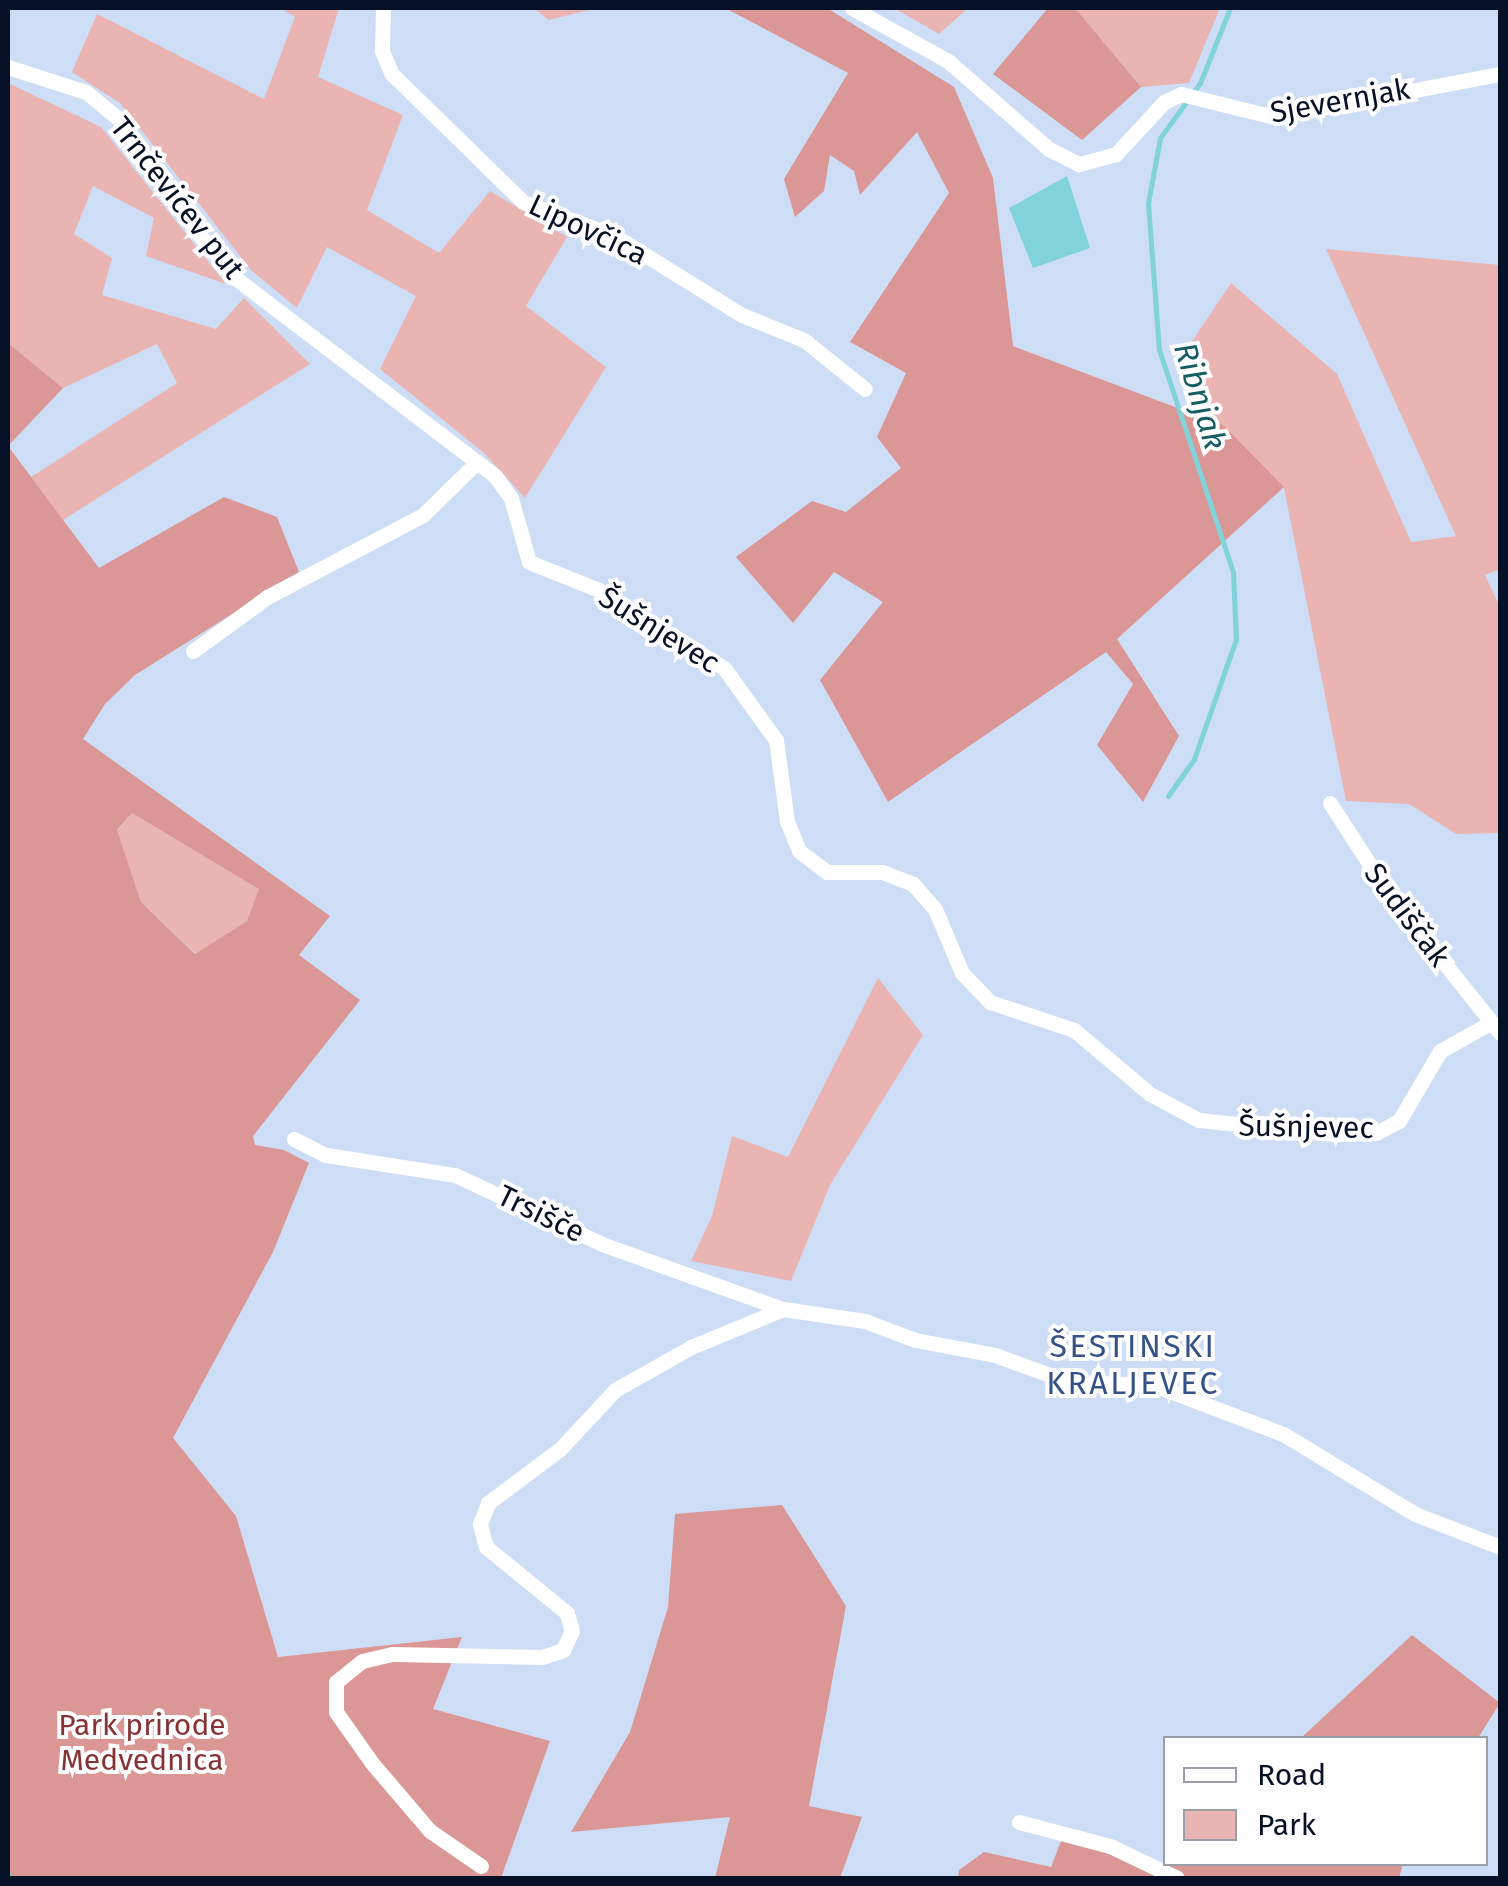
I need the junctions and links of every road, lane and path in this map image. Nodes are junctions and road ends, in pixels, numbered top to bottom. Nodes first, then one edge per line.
1 (384, 8) edge
2 (852, 8) edge
3 (8, 67) edge
4 (1500, 74) edge
5 (866, 389) dead end
6 (477, 462) junction
7 (193, 651) dead end
8 (1330, 803) dead end
9 (1495, 1028) edge
10 (294, 1139) dead end
11 (783, 1309) junction
12 (1500, 1547) edge
13 (1019, 1822) dead end
14 (481, 1866) dead end
15 (1178, 1878) edge

1 - 5 street, Lipovčica
2 - 4 street, Sjevernjak
3 - 6 street, Trnčevićev put
6 - 7 street
6 - 9 street, Šušnjevec
8 - 9 street, Sudiščak
10 - 11 street, Trsišče
11 - 12 street
11 - 14 street
13 - 15 street

